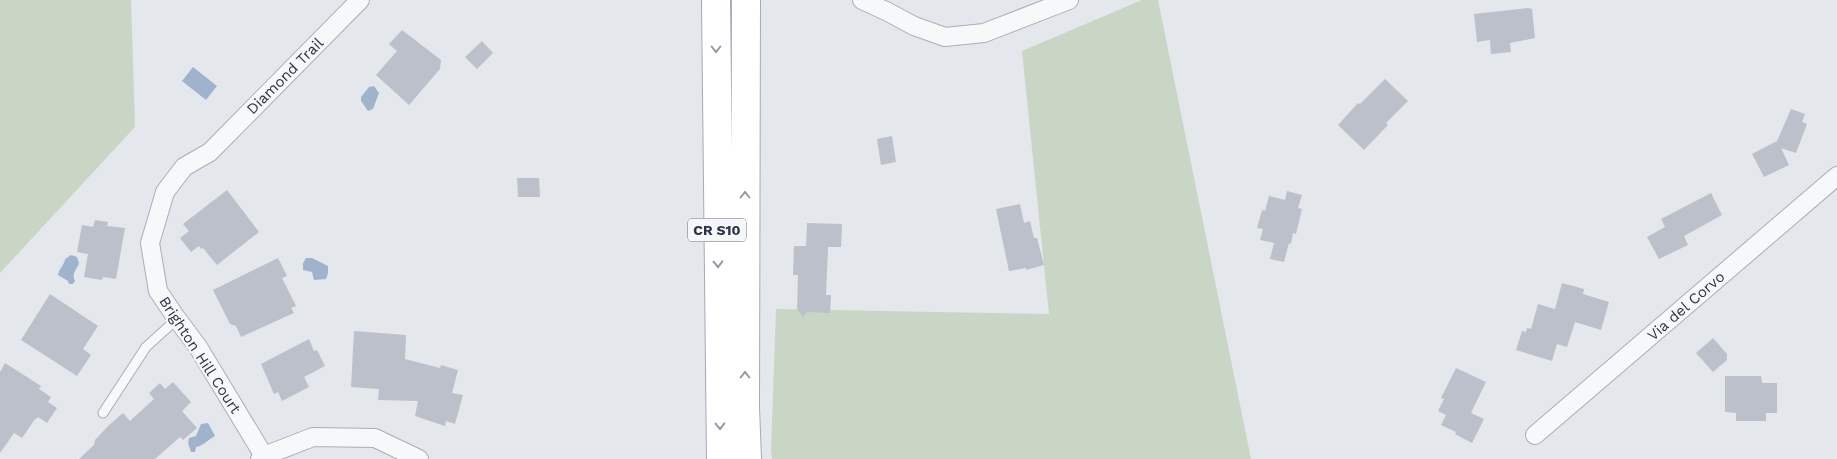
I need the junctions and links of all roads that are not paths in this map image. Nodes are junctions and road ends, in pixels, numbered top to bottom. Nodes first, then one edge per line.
1 (360, 0) edge
2 (716, 0) edge
3 (746, 0) edge
4 (862, 0) edge
5 (1069, 0) edge
6 (210, 152) joint
7 (1837, 176) edge
8 (177, 319) junction
9 (103, 413) dead end
10 (1535, 435) dead end
11 (262, 457) edge
12 (419, 459) edge
13 (721, 459) edge
14 (746, 459) edge

1 - 6 street, Diamond Trail
2 -> 13 main road, CR S10
14 -> 3 main road, CR S10
4 - 5 street
6 - 8 street, Brighton Hill Court
7 - 10 street, Via del Corvo
8 - 9 lane
8 - 11 street, Brighton Hill Court
11 - 12 street

